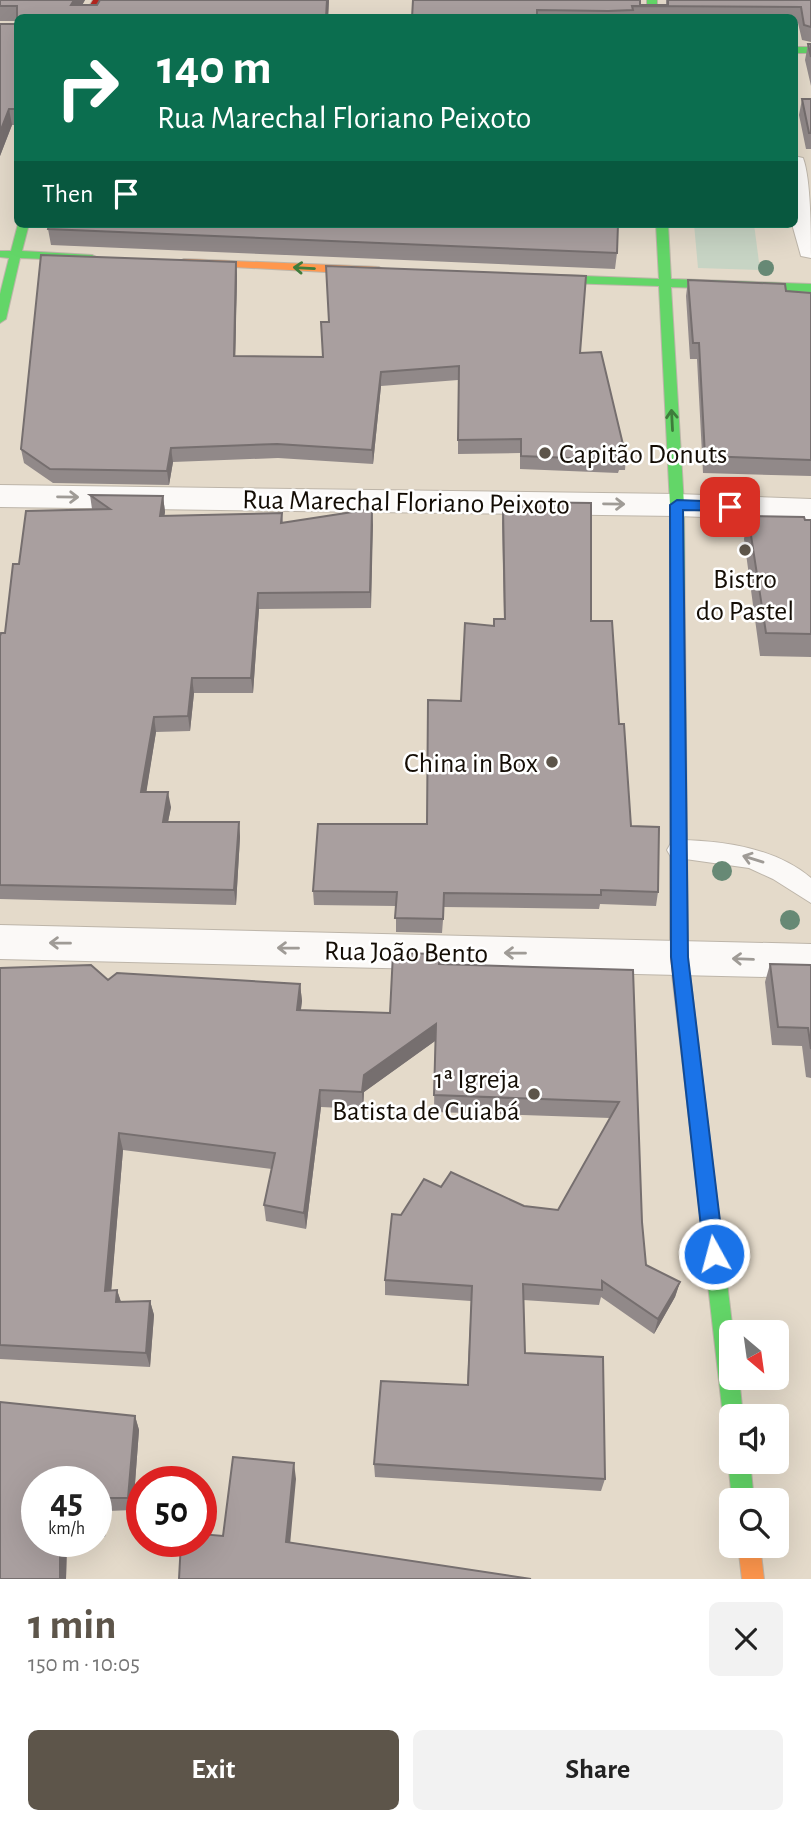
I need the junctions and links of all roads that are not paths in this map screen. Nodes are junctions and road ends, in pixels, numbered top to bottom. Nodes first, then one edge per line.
1 (798, 184) edge
2 (21, 228) edge
3 (662, 228) edge
4 (811, 250) edge
5 (7, 255) edge
6 (111, 259) edge
7 (166, 261) edge
8 (402, 272) edge
9 (513, 277) edge
10 (666, 284) junction
11 (811, 288) edge
12 (0, 319) edge
13 (0, 496) edge
14 (677, 505) junction
15 (811, 510) edge
16 (680, 850) junction
17 (811, 893) edge
18 (0, 942) edge
19 (679, 957) junction
20 (811, 961) edge
21 (732, 1404) edge
22 (750, 1558) edge
23 (752, 1579) edge

1 - 4 street
2 - 5 main road
3 - 10 main road
5 - 6 main road
5 - 12 main road
8 -> 7 main road
9 - 10 main road
10 - 11 main road
14 -> 10 main road
13 -> 14 street, Rua Marechal Floriano Peixoto
14 - 15 street, Rua Marechal Floriano Peixoto
14 - 16 main road
17 -> 16 lane
16 - 19 main road
19 -> 18 street, Rua João Bento
20 -> 19 street, Rua João Bento
19 - 21 main road
22 - 23 main road

